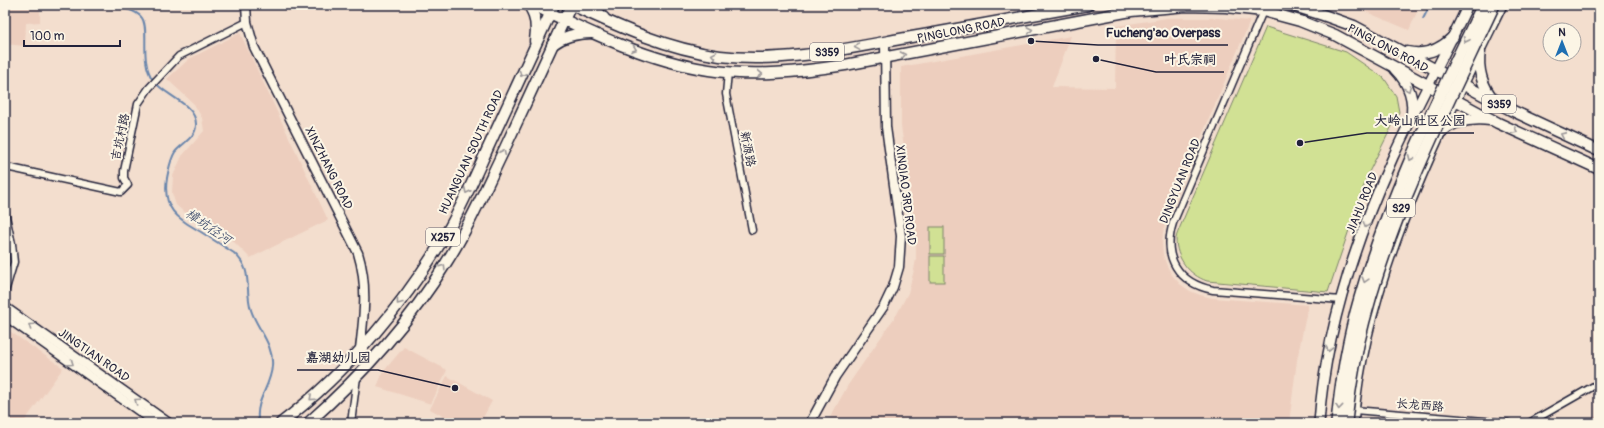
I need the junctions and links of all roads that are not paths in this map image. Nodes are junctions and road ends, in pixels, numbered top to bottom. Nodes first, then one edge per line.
1 (246, 5) edge
2 (529, 5) edge
3 (534, 5) edge
4 (571, 5) edge
5 (593, 5) edge
6 (1088, 5) edge
7 (1292, 5) edge
8 (1468, 5) edge
9 (1483, 5) edge
10 (1494, 5) edge
11 (1502, 5) edge
12 (552, 9) edge
13 (1263, 11) junction
14 (564, 19) junction
15 (247, 22) junction
16 (609, 22) junction
17 (598, 34) junction
18 (1453, 37) junction
19 (885, 42) junction
20 (552, 45) junction
21 (533, 50) junction
22 (1401, 51) junction
23 (1480, 51) junction
24 (885, 58) junction
25 (1389, 64) junction
26 (1436, 70) junction
27 (728, 72) junction
28 (1429, 85) junction
29 (1463, 85) junction
30 (1456, 100) junction
31 (1500, 104) junction
32 (1411, 120) junction
33 (1497, 122) junction
34 (1441, 132) junction
35 (1599, 151) edge
36 (5, 168) edge
37 (1599, 169) edge
38 (5, 212) edge
39 (752, 230) dead end
40 (5, 292) edge
41 (1341, 300) junction
42 (5, 307) edge
43 (5, 316) edge
44 (360, 349) junction
45 (357, 375) junction
46 (1599, 383) edge
47 (1354, 410) junction
48 (156, 423) edge
49 (169, 423) edge
50 (281, 423) edge
51 (308, 423) edge
52 (351, 423) edge
53 (810, 423) edge
54 (1319, 423) edge
55 (1337, 423) edge
56 (1346, 423) edge
57 (1353, 423) edge
58 (1508, 423) edge
59 (1529, 423) edge

1 - 15 street, XINZHANG ROAD
2 - 21 main road
3 - 12 main road, S359
4 - 14 main road, X257
4 - 16 main road, PINGLONG ROAD / S359
5 - 16 main road
6 - 19 main road, PINGLONG ROAD / S359
7 - 22 main road, PINGLONG ROAD / S359
8 - 18 main road, JIAHU ROAD
9 -> 55 highway, S29, bridge
10 - 56 highway, S29, bridge
11 - 23 main road
12 - 14 main road, S359
12 - 21 main road, HUANGUAN SOUTH ROAD / X257
24 -> 13 main road, PINGLONG ROAD / S359
13 - 25 main road, PINGLONG ROAD / S359
13 - 41 street, DINGYUAN ROAD
14 - 17 main road, PINGLONG ROAD / S359
14 - 20 main road, X257
15 - 36 street, 吉坑村路
15 - 44 street, XINZHANG ROAD
19 -> 16 main road, PINGLONG ROAD / S359
17 - 20 main road
17 -> 27 main road, PINGLONG ROAD / S359
18 - 22 main road
18 - 26 main road, JIAHU ROAD
19 - 24 street, XINQIAO 3RD ROAD
45 -> 20 main road, X257
21 -> 44 main road, HUANGUAN SOUTH ROAD / X257
22 - 26 main road, PINGLONG ROAD / S359
23 - 29 main road
23 - 31 main road
27 -> 24 main road, PINGLONG ROAD / S359
24 - 53 street, XINQIAO 3RD ROAD
25 - 28 main road, PINGLONG ROAD / S359
25 -> 32 main road
26 - 28 main road, JIAHU ROAD
26 - 29 main road, PINGLONG ROAD / S359
27 - 39 street, 新源路
28 - 30 main road, PINGLONG ROAD / S359
28 - 32 main road, JIAHU ROAD
29 - 30 main road
29 - 31 main road, PINGLONG ROAD / S359
30 - 33 main road, PINGLONG ROAD / S359
30 - 34 main road
31 - 33 main road
35 -> 31 main road, PINGLONG ROAD / S359
32 -> 41 main road, JIAHU ROAD
33 - 34 main road
33 -> 37 main road, PINGLONG ROAD / S359
34 - 47 main road
38 - 40 street
41 -> 54 main road, JIAHU ROAD
49 -> 42 street, JINGTIAN ROAD
43 -> 48 street, JINGTIAN ROAD
44 -> 50 main road, HUANGUAN SOUTH ROAD / X257
45 - 51 main road, X257
45 - 52 street
46 - 59 street
47 - 57 main road
47 - 58 street, 长龙西路

